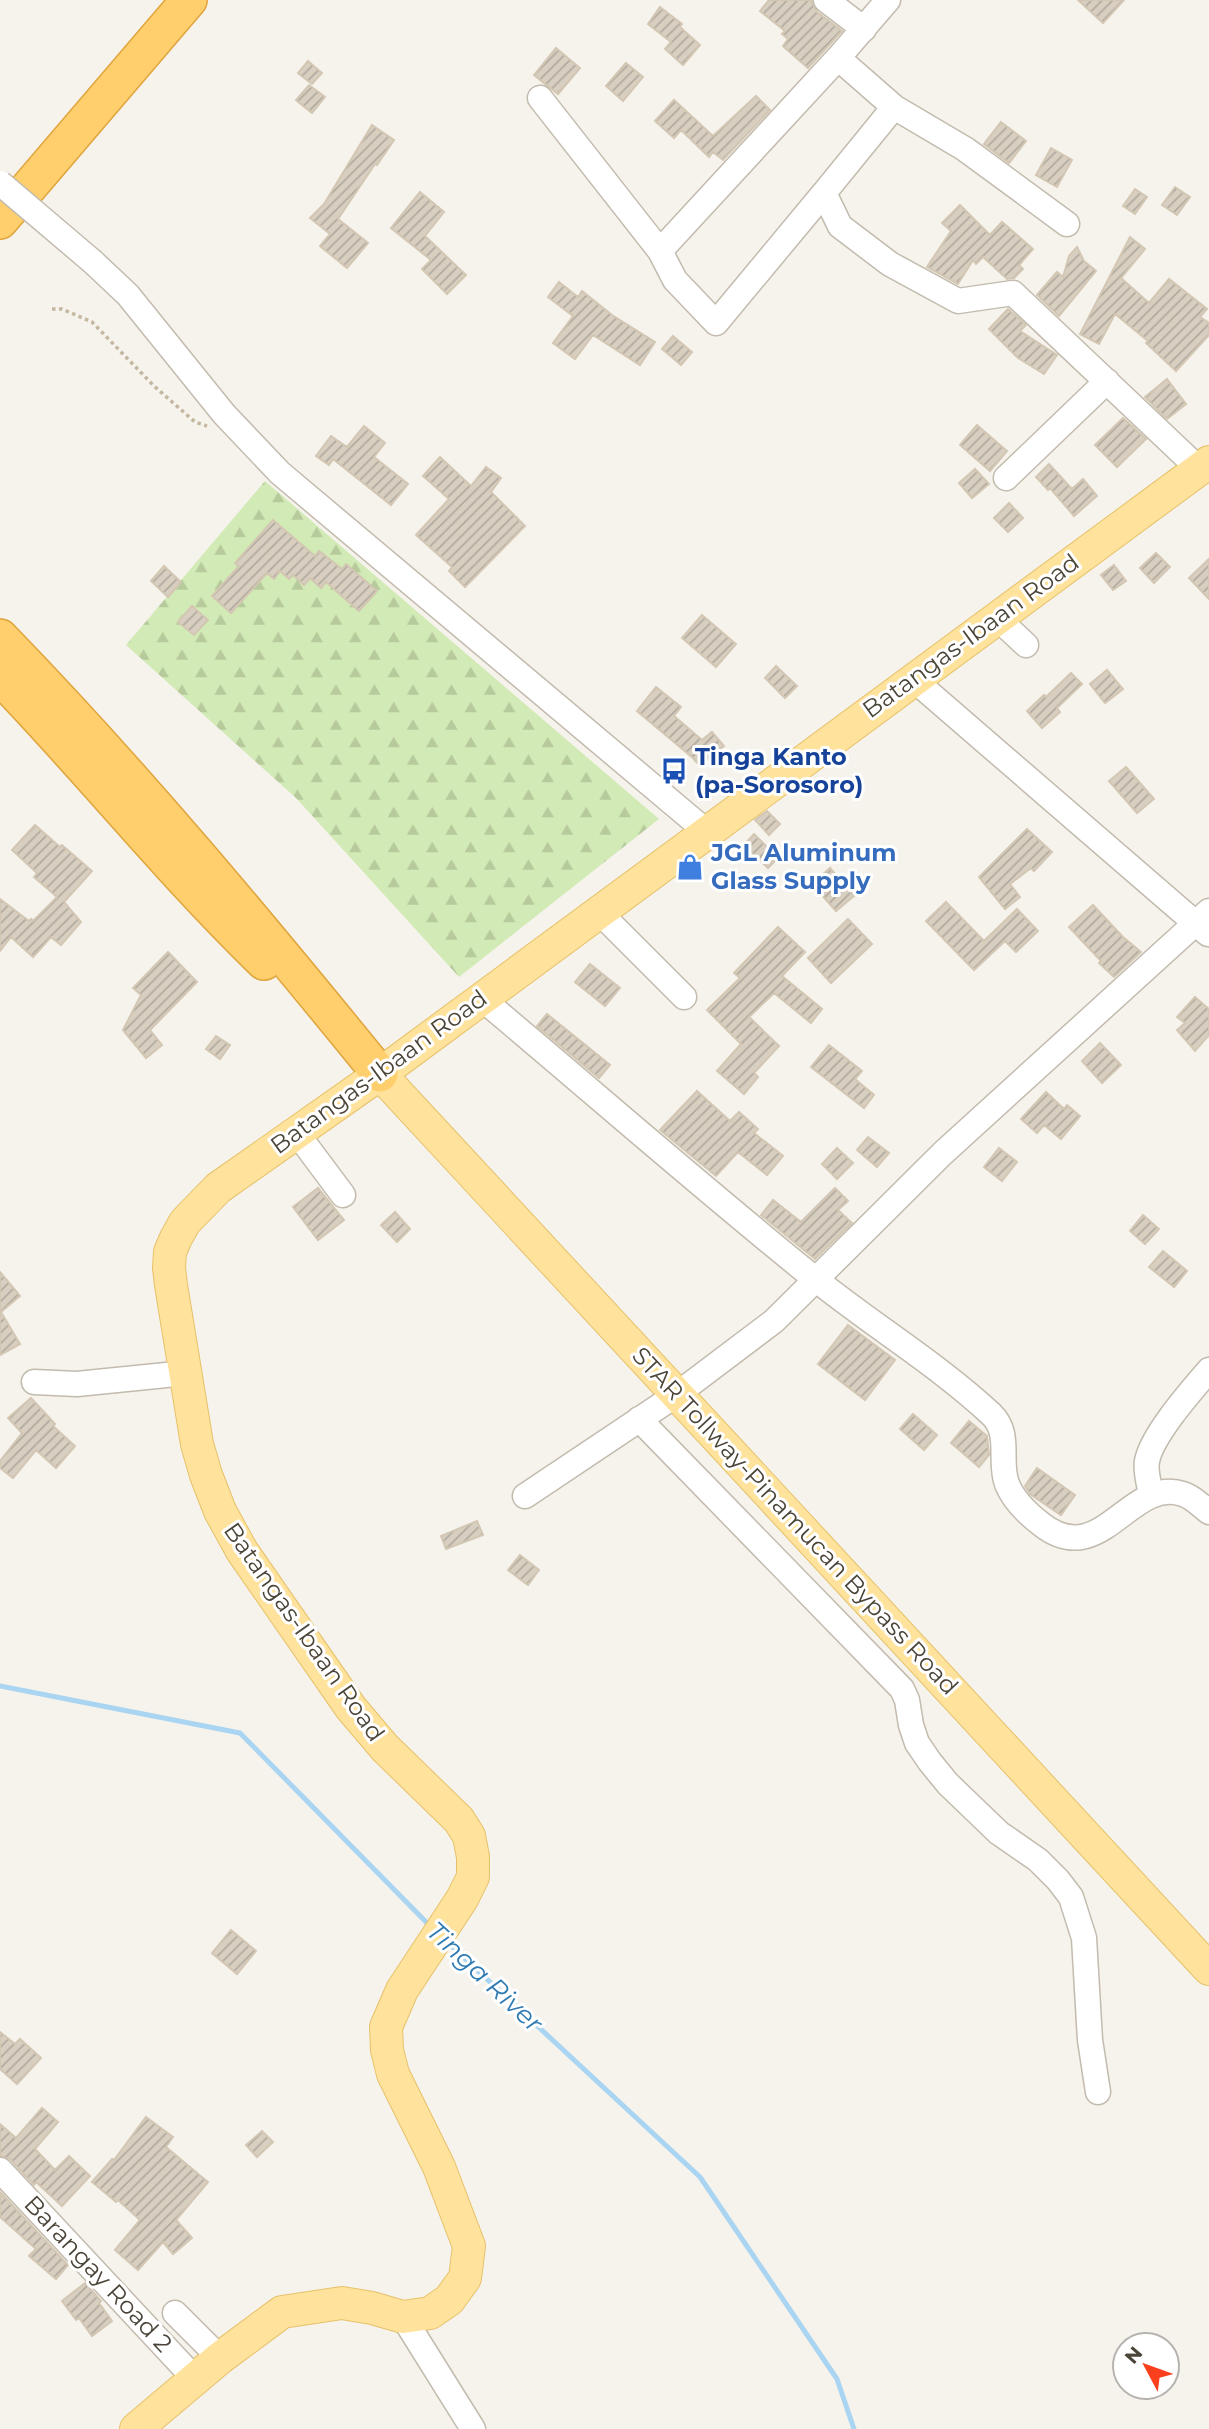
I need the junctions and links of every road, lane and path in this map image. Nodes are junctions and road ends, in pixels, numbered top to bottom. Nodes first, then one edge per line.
1 (165, 0) edge
2 (189, 0) edge
3 (826, 0) edge
4 (888, 0) edge
5 (864, 29) junction
6 (838, 58) junction
7 (540, 98) dead end
8 (894, 107) junction
9 (0, 183) edge
10 (0, 192) edge
11 (824, 193) junction
12 (0, 221) edge
13 (1067, 224) dead end
14 (660, 251) junction
15 (52, 309) dead end
16 (1107, 381) junction
17 (251, 444) junction
18 (1204, 465) edge
19 (1006, 478) dead end
20 (996, 617) junction
21 (0, 637) edge
22 (1026, 645) dead end
23 (0, 677) edge
24 (913, 679) junction
25 (706, 832) junction
26 (598, 911) junction
27 (1205, 923) edge
28 (684, 997) dead end
29 (481, 998) junction
30 (380, 1074) junction
31 (296, 1132) junction
32 (343, 1195) dead end
33 (816, 1279) junction
34 (1209, 1370) edge
35 (186, 1373) junction
36 (34, 1382) dead end
37 (676, 1395) junction
38 (639, 1419) junction
39 (1151, 1494) junction
40 (524, 1496) dead end
41 (1209, 1512) edge
42 (1209, 1969) edge
43 (1098, 2092) dead end
44 (0, 2170) edge
45 (175, 2313) dead end
46 (403, 2317) junction
47 (220, 2358) junction
48 (195, 2379) junction
49 (136, 2429) edge
50 (473, 2429) edge

1 - 10 highway
2 - 12 highway
3 - 5 street
4 - 5 street
5 - 6 street
6 - 8 street
6 - 14 street
7 - 14 street
8 - 11 street
8 - 13 street
9 - 17 street, bridge
11 - 14 street
11 - 16 street
15 - 17 path
16 - 18 street
16 - 19 street
17 - 25 street
18 - 20 main road, Batangas-Ibaan Road
20 - 22 street
20 - 24 main road, Batangas-Ibaan Road
21 - 30 highway
23 - 30 highway
24 - 25 main road, Batangas-Ibaan Road
24 - 27 street
25 - 26 main road, Batangas-Ibaan Road
26 - 28 street
26 - 29 main road, Batangas-Ibaan Road
27 - 33 street
29 - 30 main road, Batangas-Ibaan Road
29 - 33 street
30 - 31 main road, Batangas-Ibaan Road
30 - 37 main road, STAR Tollway-Pinamucan Bypass Road
31 - 32 street
31 - 35 main road, Batangas-Ibaan Road
33 - 37 street
33 - 39 street
34 - 39 street
35 - 36 street
35 - 46 main road, Batangas-Ibaan Road
37 - 38 street
37 - 42 main road, STAR Tollway-Pinamucan Bypass Road
38 - 40 street
38 - 43 street
39 - 41 street
44 - 48 street, Barangay Road 2
45 - 47 street
46 - 47 main road, Batangas-Ibaan Road
46 - 50 street
47 - 48 main road, Batangas-Ibaan Road
48 - 49 main road, Batangas-Ibaan Road

